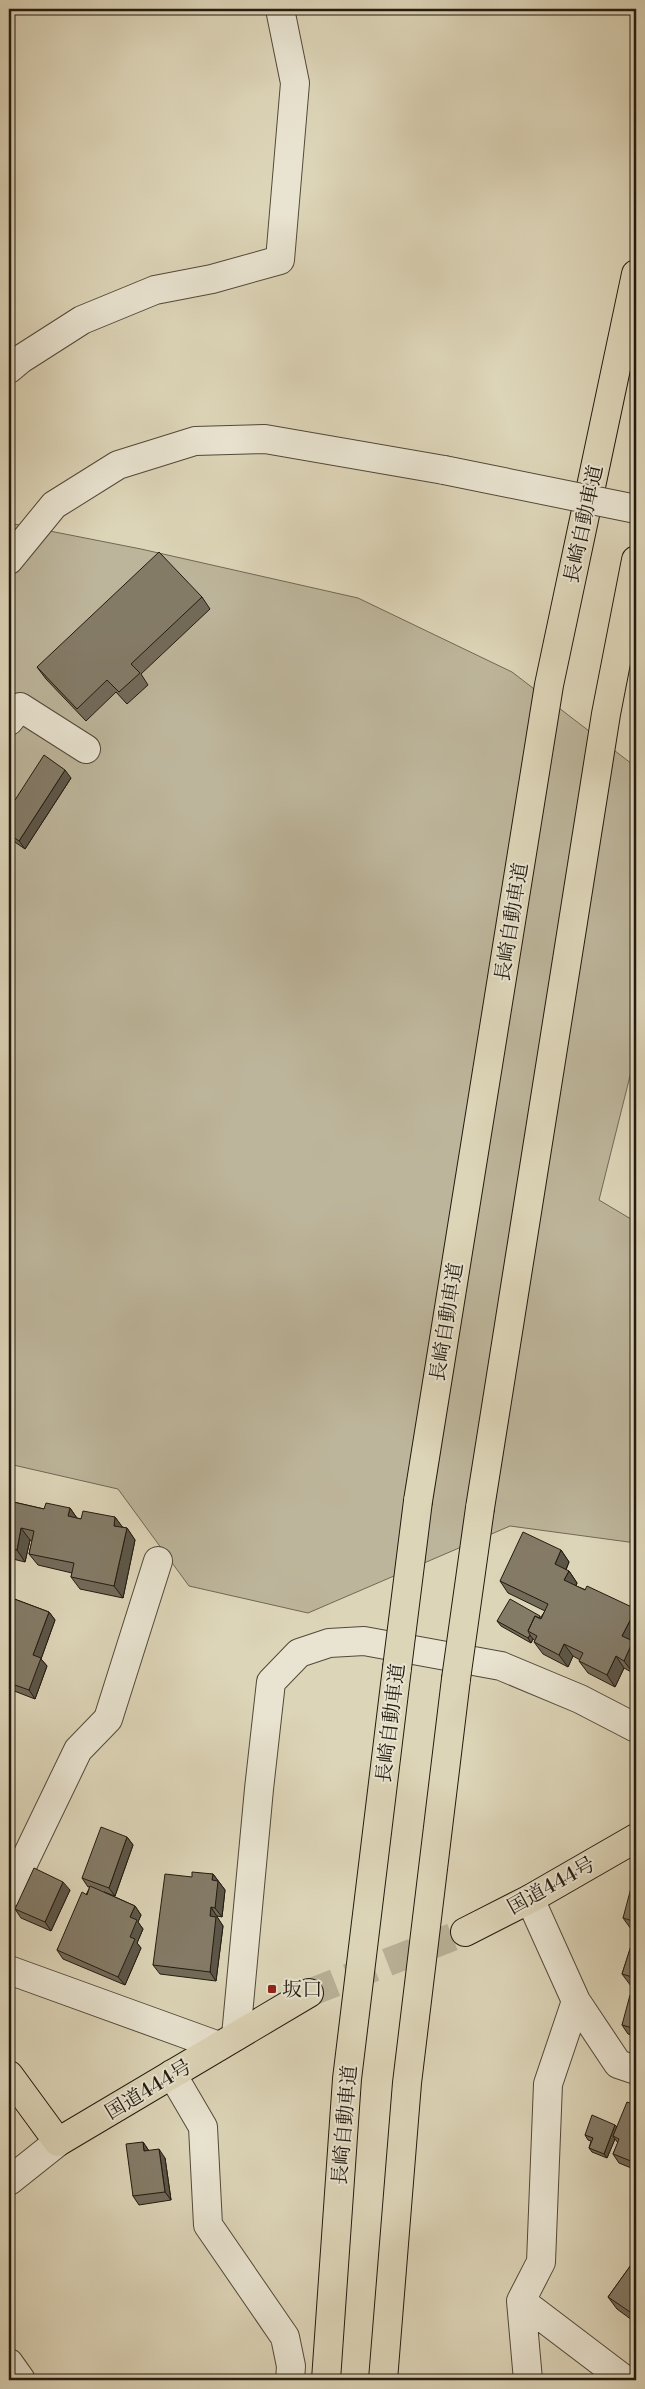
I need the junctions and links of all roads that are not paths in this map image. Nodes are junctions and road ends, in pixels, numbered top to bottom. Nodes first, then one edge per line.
1 (280, 9) edge
2 (636, 274) edge
3 (9, 369) edge
4 (636, 509) edge
5 (9, 560) edge
6 (636, 560) edge
7 (9, 720) edge
8 (86, 749) dead end
9 (158, 1561) dead end
10 (636, 1728) edge
11 (636, 1838) edge
12 (9, 1893) edge
13 (530, 1899) junction
14 (465, 1932) tunnel mouth
15 (9, 1970) edge
16 (309, 1993) tunnel mouth
17 (576, 2000) junction
18 (228, 2041) junction
19 (636, 2070) edge
20 (172, 2074) junction
21 (9, 2075) edge
22 (58, 2142) junction
23 (9, 2181) edge
24 (521, 2301) junction
25 (9, 2363) edge
26 (326, 2370) edge
27 (21, 2380) edge
28 (290, 2380) edge
29 (383, 2380) edge
30 (528, 2380) edge
31 (625, 2380) edge

1 - 3 street
2 - 26 highway, 長崎自動車道, bridge
4 - 5 street, bridge
6 - 29 highway, bridge
7 - 8 street
9 - 12 street
10 - 18 street
11 - 13 highway, 国道444号
13 - 14 highway, 国道444号
13 - 17 street
15 - 18 street
16 - 18 highway, 国道444号
17 - 19 street
17 - 24 street
18 - 20 highway, 国道444号
20 - 22 highway, 国道444号
20 - 28 street
21 - 22 highway
22 - 23 street
24 - 30 street
24 - 31 street
25 - 27 street

